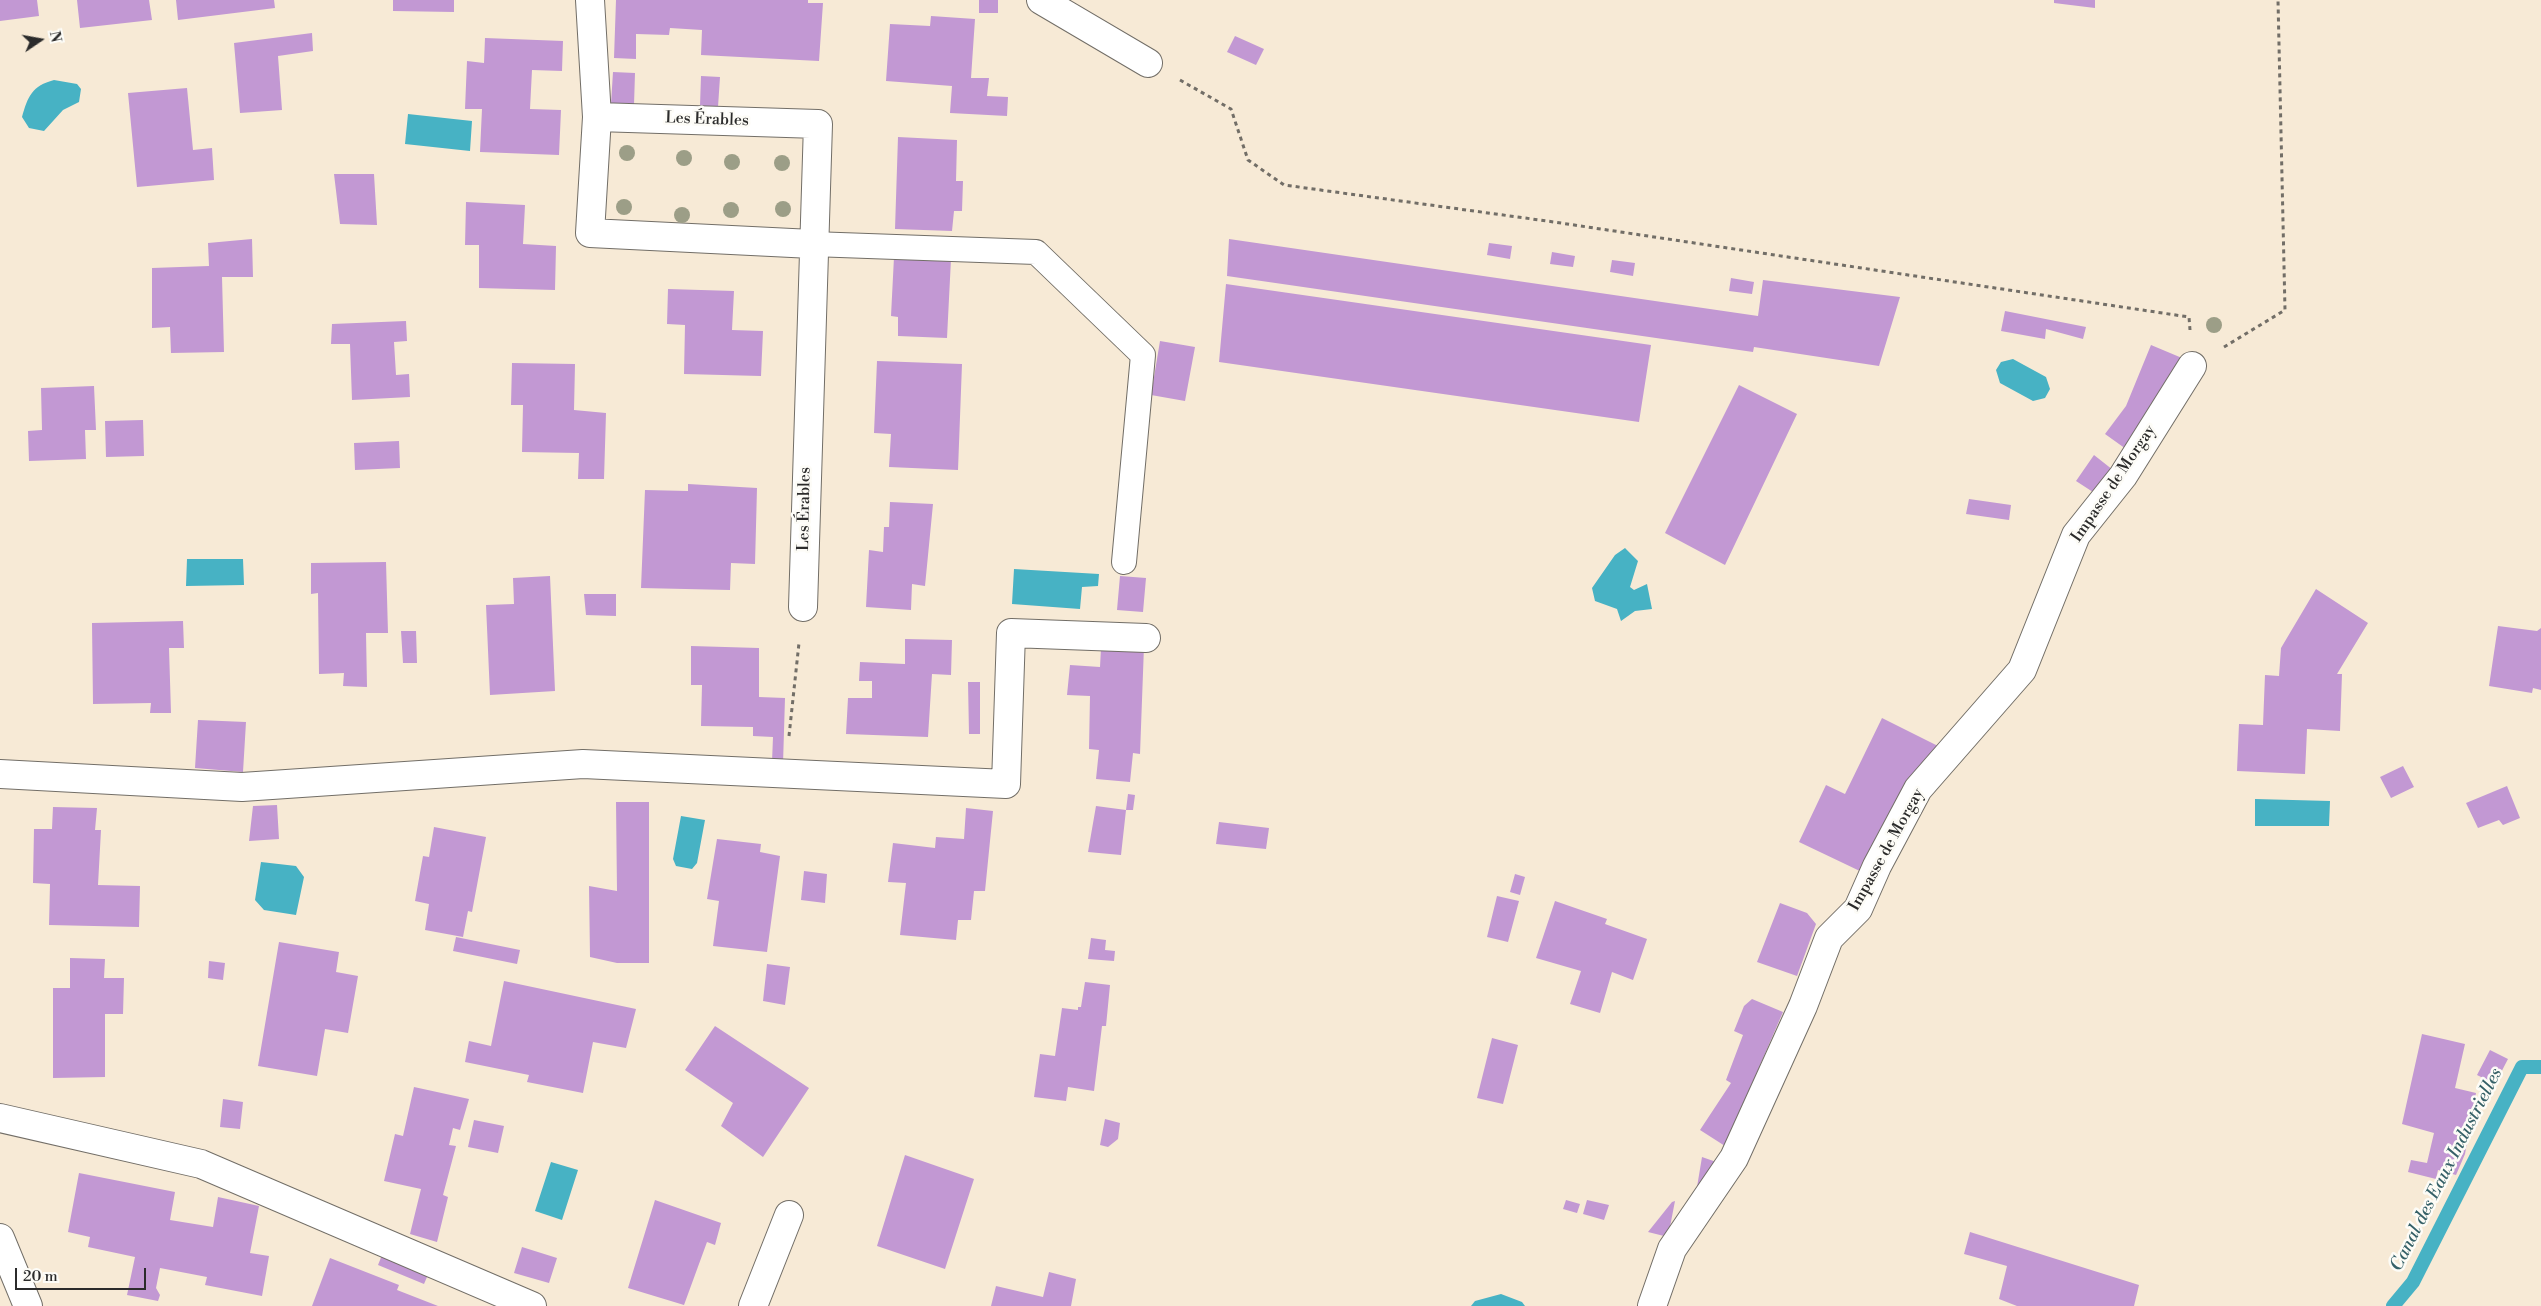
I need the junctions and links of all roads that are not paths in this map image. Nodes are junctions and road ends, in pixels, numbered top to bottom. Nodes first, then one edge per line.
1 (590, 0) edge
2 (1041, 0) edge
3 (1148, 63) road end
4 (597, 116) junction
5 (812, 244) junction
6 (2192, 366) road end
7 (1124, 562) dead end
8 (803, 607) road end
9 (1146, 638) dead end
10 (0, 774) edge
11 (0, 1118) edge
12 (789, 1215) dead end
13 (0, 1238) edge
14 (28, 1306) edge
15 (532, 1306) edge
16 (754, 1306) edge
17 (1652, 1306) edge

1 - 4 street
2 - 3 street
4 - 5 street
4 - 5 street, Les Érables
5 - 7 lane
5 - 8 street, Les Érables
6 - 17 street, Impasse de Morgay
9 - 10 street
11 - 15 street
12 - 16 street
13 - 14 street

